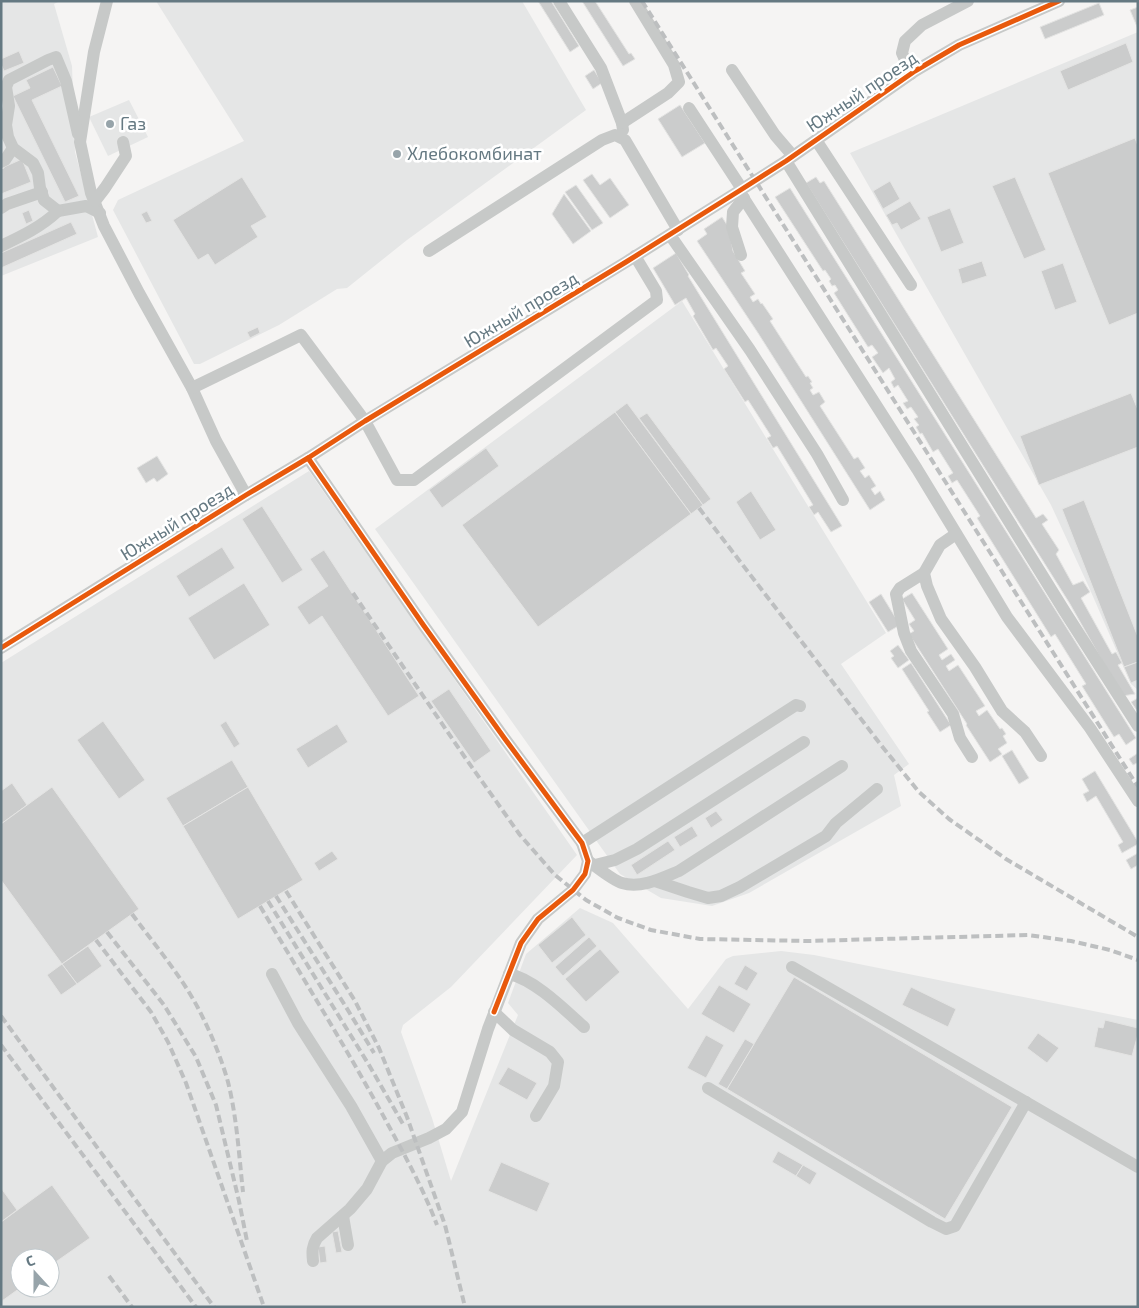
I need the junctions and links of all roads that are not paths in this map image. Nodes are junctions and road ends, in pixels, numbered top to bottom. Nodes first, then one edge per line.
1 (107, 1) edge
2 (559, 1) edge
3 (635, 1) edge
4 (968, 1) edge
5 (1058, 1) edge
6 (1045, 4) edge
7 (732, 70) dead end
8 (911, 74) junction
9 (5, 82) edge
10 (689, 108) dead end
11 (622, 123) junction
12 (625, 140) junction
13 (816, 140) junction
14 (80, 142) junction
15 (122, 142) dead end
16 (13, 148) junction
17 (790, 158) junction
18 (1, 162) edge
19 (42, 192) junction
20 (742, 192) junction
21 (97, 207) junction
22 (1, 208) edge
23 (58, 211) junction
24 (674, 232) junction
25 (1, 246) edge
26 (429, 251) dead end
27 (741, 255) dead end
28 (636, 256) junction
29 (911, 285) dead end
30 (192, 388) junction
31 (365, 420) junction
32 (308, 458) junction
33 (246, 495) junction
34 (843, 500) dead end
35 (956, 534) junction
36 (924, 573) junction
37 (1, 648) edge
38 (800, 706) dead end
39 (1138, 726) edge
40 (804, 742) dead end
41 (1041, 756) dead end
42 (972, 758) dead end
43 (842, 766) dead end
44 (877, 789) dead end
45 (1138, 801) edge
46 (582, 844) junction
47 (591, 863) junction
48 (655, 882) junction
49 (792, 966) dead end
50 (272, 974) dead end
51 (509, 974) junction
52 (494, 1012) junction
53 (584, 1027) dead end
54 (708, 1088) dead end
55 (1026, 1102) junction
56 (536, 1116) dead end
57 (382, 1161) junction
58 (1138, 1167) edge
59 (342, 1216) junction
60 (348, 1245) dead end
61 (313, 1261) dead end

1 - 14 street
2 - 11 street
3 - 11 street
4 - 8 street
5 - 6 street, Южный проезд
6 - 8 street, Южный проезд
7 - 17 street
8 - 13 street, Южный проезд
9 - 14 street
9 - 16 street
10 - 20 street
11 - 12 street
12 - 24 street
12 - 26 street
13 - 17 street, Южный проезд
13 - 29 street
14 - 21 street
15 - 21 street
16 - 18 street
16 - 19 street
17 - 20 street, Южный проезд
17 - 39 street
19 - 22 street
19 - 23 street
20 - 24 street, Южный проезд
20 - 27 street
20 - 35 street
21 - 23 street
21 - 30 street
23 - 25 street
24 - 28 street, Южный проезд
24 - 34 street
28 - 31 street, Южный проезд
28 - 31 street
30 - 31 street
30 - 33 street
31 - 32 street, Южный проезд
32 - 33 street, Южный проезд
32 - 46 street
33 - 37 street, Южный проезд
35 - 36 street
35 - 45 street
36 - 41 street
36 - 42 street
38 - 46 street
40 - 47 street
43 - 48 street
44 - 48 street
46 - 47 street
47 - 48 street
47 - 51 street
49 - 55 street
50 - 57 street
51 - 52 street
51 - 53 street
52 - 56 street
52 - 57 street
54 - 55 street
55 - 58 street
57 - 59 street
59 - 60 street
59 - 61 street

